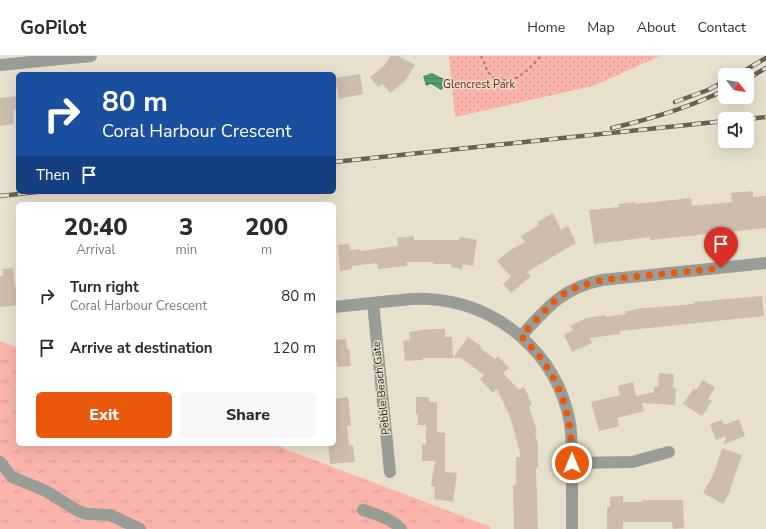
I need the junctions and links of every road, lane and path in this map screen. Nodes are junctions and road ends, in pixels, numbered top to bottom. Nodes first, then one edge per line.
1 (91, 56) edge
2 (481, 56) edge
3 (541, 56) edge
4 (0, 65) edge
5 (766, 263) edge
6 (373, 303) junction
7 (336, 307) edge
8 (521, 336) junction
9 (669, 452) dead end
10 (0, 462) edge
11 (572, 463) junction
12 (390, 472) dead end
13 (363, 510) dead end
14 (140, 529) edge
15 (401, 529) edge
16 (572, 529) edge

1 - 4 street
2 - 3 path
5 - 8 street
6 - 7 street
6 - 8 street
6 - 12 street, Pebble Beach Gate
8 - 11 street
9 - 11 street
10 - 14 street
11 - 16 street
13 - 15 street

